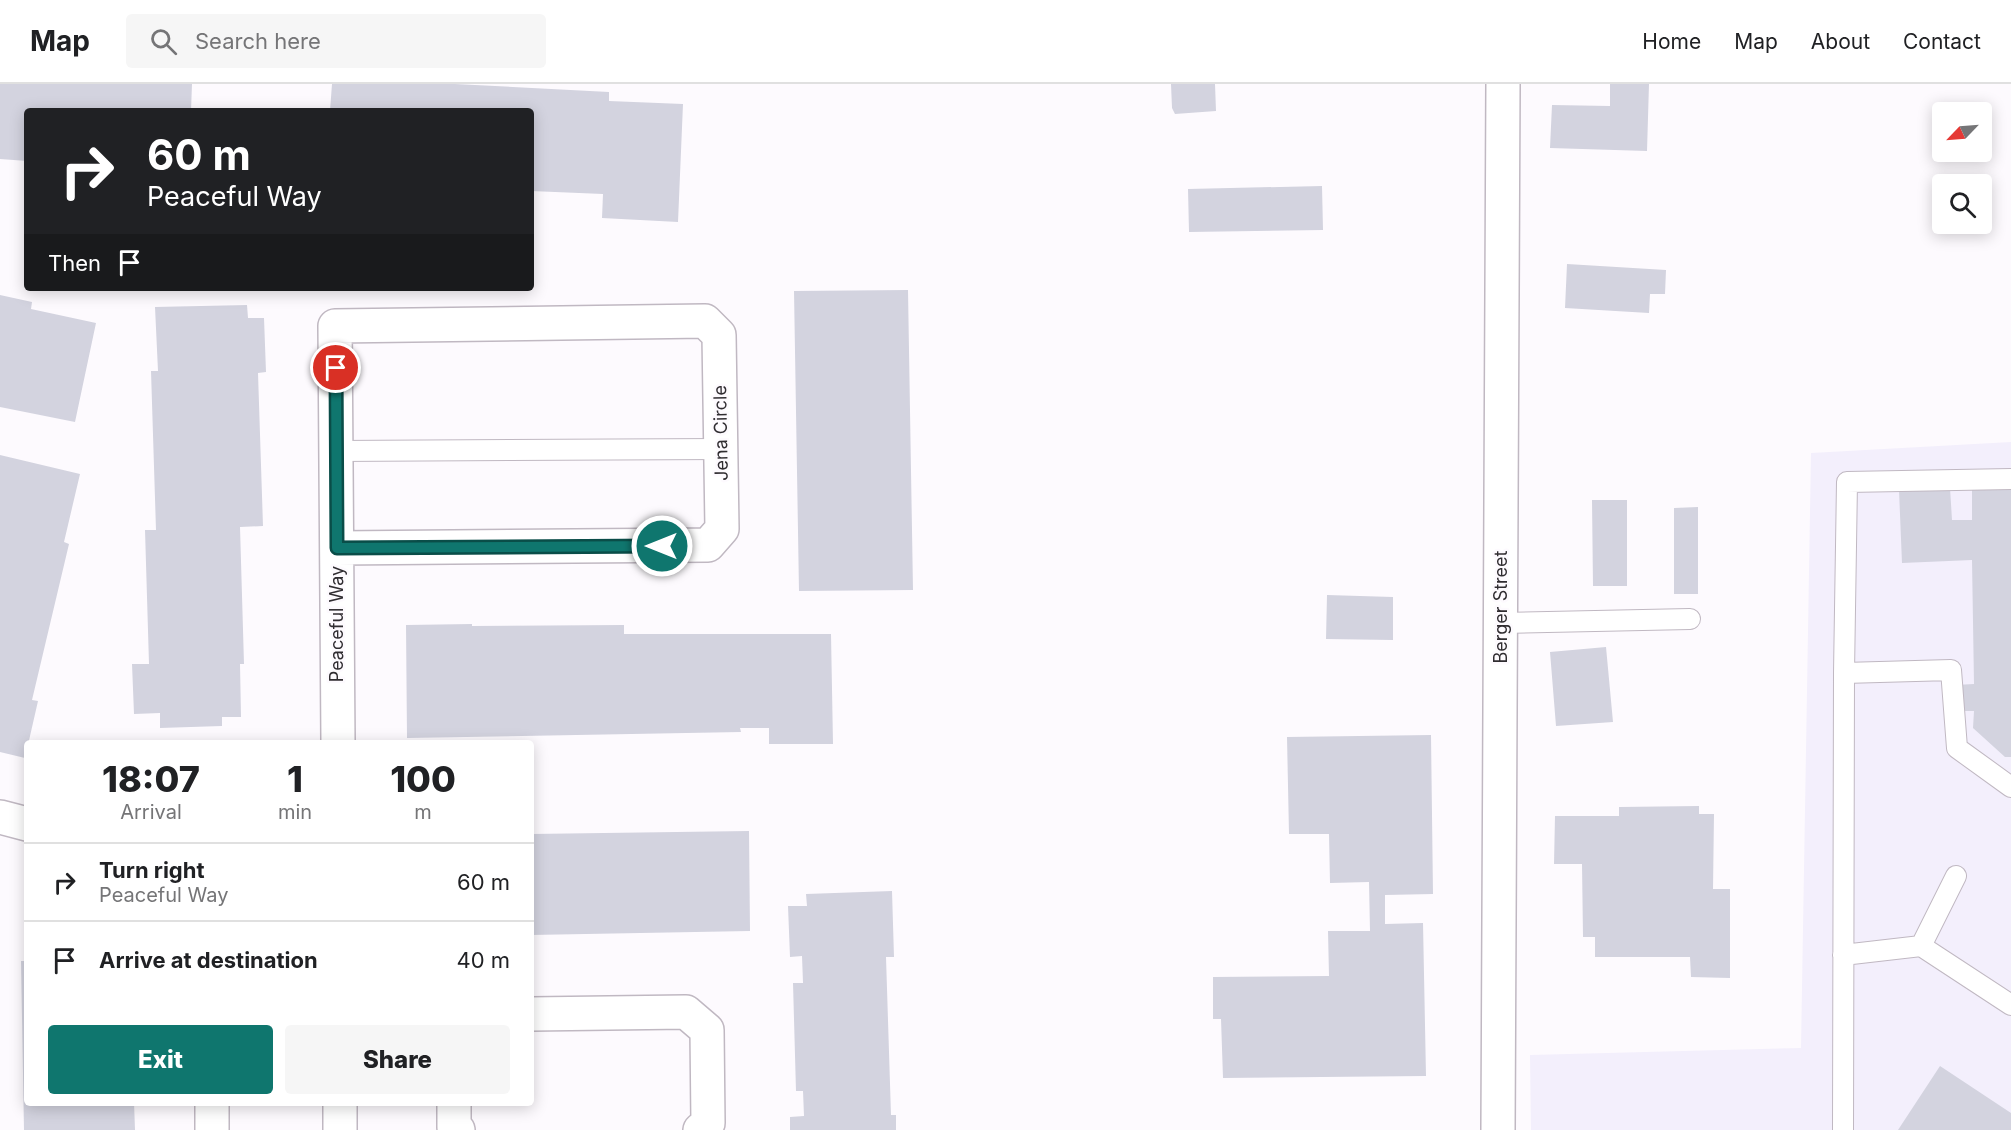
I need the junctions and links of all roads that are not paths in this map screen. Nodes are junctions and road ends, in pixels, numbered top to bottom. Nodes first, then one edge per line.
1 (1503, 84) edge
2 (335, 326) joint
3 (721, 449) junction
4 (336, 451) junction
5 (2011, 479) edge
6 (337, 548) junction
7 (1690, 619) dead end
8 (1501, 622) junction
9 (1844, 673) junction
10 (338, 740) edge
11 (2011, 787) edge
12 (0, 817) edge
13 (24, 823) edge
14 (1956, 876) dead end
15 (1921, 946) junction
16 (1843, 954) junction
17 (2011, 1005) edge
18 (534, 1014) edge
19 (212, 1106) edge
20 (340, 1106) edge
21 (454, 1106) edge
22 (212, 1130) edge
23 (340, 1130) edge
24 (458, 1130) edge
25 (700, 1130) edge
26 (1498, 1130) edge
27 (1843, 1130) edge

1 - 8 street, Berger Street
2 - 3 street, Jena Circle
2 - 4 street, Peaceful Way
3 - 4 lane
3 - 6 street, Jena Circle
4 - 6 street, Peaceful Way
5 - 9 lane
6 - 10 street, Peaceful Way
7 - 8 lane
8 - 26 street, Berger Street
9 - 11 lane
9 - 16 lane
12 - 13 street
14 - 15 lane
15 - 16 lane
15 - 17 lane
16 - 27 lane
18 - 25 street
19 - 22 street
20 - 23 street
21 - 24 street

